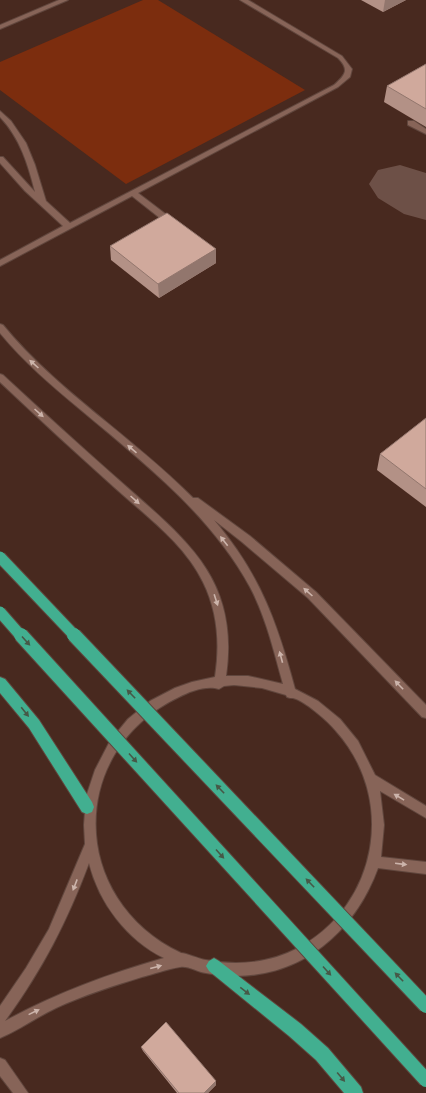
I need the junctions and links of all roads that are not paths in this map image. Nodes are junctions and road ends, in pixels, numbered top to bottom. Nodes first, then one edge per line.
1 (65, 0) edge
2 (243, 0) edge
3 (0, 27) edge
4 (0, 113) edge
5 (411, 123) dead end
6 (426, 132) edge
7 (0, 159) edge
8 (133, 193) junction
9 (42, 202) junction
10 (69, 227) junction
11 (180, 228) edge
12 (0, 263) edge
13 (0, 327) edge
14 (0, 377) edge
15 (181, 491) junction
16 (0, 557) edge
17 (0, 612) edge
18 (0, 683) edge
19 (219, 684) junction
20 (290, 694) junction
21 (426, 713) edge
22 (373, 780) junction
23 (87, 807) junction
24 (426, 812) edge
25 (88, 849) junction
26 (376, 862) junction
27 (426, 868) edge
28 (184, 959) junction
29 (214, 966) junction
30 (426, 1006) edge
31 (0, 1016) edge
32 (0, 1031) edge
33 (0, 1065) edge
34 (426, 1080) edge
35 (21, 1093) edge
36 (355, 1093) edge

1 - 3 street
2 - 8 street
4 - 9 street
5 - 6 street
7 - 9 street
8 - 10 street
8 - 11 street
9 - 10 street
10 - 12 street
15 -> 13 street
14 -> 19 street
20 -> 15 street
21 -> 15 street
30 -> 16 highway, bridge
17 -> 34 highway, bridge
18 -> 23 highway
19 - 20 street
19 - 23 street
20 - 22 street
24 -> 22 street
22 - 26 street
23 - 25 street
25 - 28 street
25 -> 31 street
26 -> 27 street
26 - 29 street
28 - 29 street
32 -> 28 street
29 -> 36 highway
33 - 35 street

